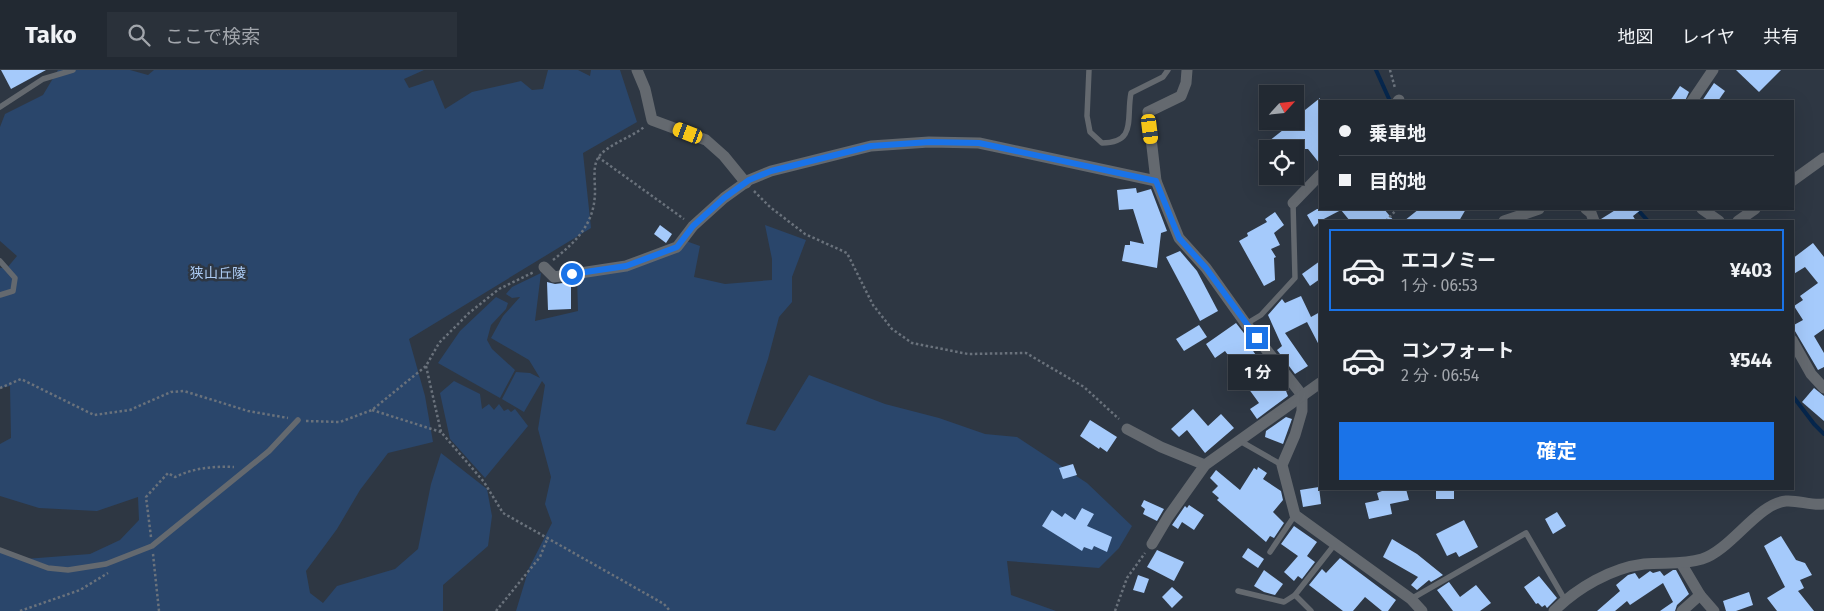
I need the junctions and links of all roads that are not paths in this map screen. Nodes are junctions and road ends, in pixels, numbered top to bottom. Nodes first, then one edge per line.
1 (73, 70) edge
2 (637, 70) edge
3 (1089, 70) edge
4 (1168, 70) edge
5 (1187, 70) edge
6 (1710, 71) edge
7 (1693, 100) edge
8 (0, 107) edge
9 (1824, 158) edge
10 (1319, 176) edge
11 (1794, 180) edge
12 (1156, 181) junction
13 (746, 182) junction
14 (1293, 203) joint
15 (1536, 210) edge
16 (1704, 210) edge
17 (1754, 210) edge
18 (1507, 220) edge
19 (1718, 220) edge
20 (1739, 220) edge
21 (0, 261) edge
22 (544, 267) road end
23 (0, 295) edge
24 (1246, 324) junction
25 (1794, 344) edge
26 (1319, 384) edge
27 (1824, 388) edge
28 (1302, 395) junction
29 (298, 420) road end
30 (1127, 429) road end
31 (1240, 441) junction
32 (1205, 465) junction
33 (1282, 465) junction
34 (1781, 490) edge
35 (1785, 501) junction
36 (1824, 504) edge
37 (1295, 515) junction
38 (1152, 544) road end
39 (1335, 544) junction
40 (0, 550) edge
41 (1270, 552) dead end
42 (1681, 563) junction
43 (1238, 591) dead end
44 (1295, 595) junction
45 (1700, 595) junction
46 (1411, 599) junction
47 (1565, 600) junction
48 (1311, 611) edge
49 (1422, 611) edge
50 (1554, 611) edge
51 (1682, 611) edge
52 (1714, 611) edge

1 - 8 lane
2 - 13 street
3 - 4 lane
5 - 12 street
6 - 7 street
9 - 11 street
10 - 14 street
12 - 13 street
12 - 24 street
13 - 22 street
14 - 24 lane
15 - 18 street
16 - 19 street
17 - 20 street
21 - 23 lane
24 - 28 street
25 - 27 street
26 - 28 street
28 - 31 street
28 - 33 street
29 - 40 lane
30 - 32 street
31 - 32 street
31 - 33 lane
32 - 38 street
33 - 37 street
34 - 35 street
35 - 36 street
35 - 42 street
37 - 39 street
37 - 41 lane
39 - 44 lane
39 - 46 street
42 - 45 street
42 - 47 street
43 - 44 lane
44 - 48 lane
45 - 51 street
45 - 52 street
46 - 47 lane
46 - 49 street
47 - 50 street

